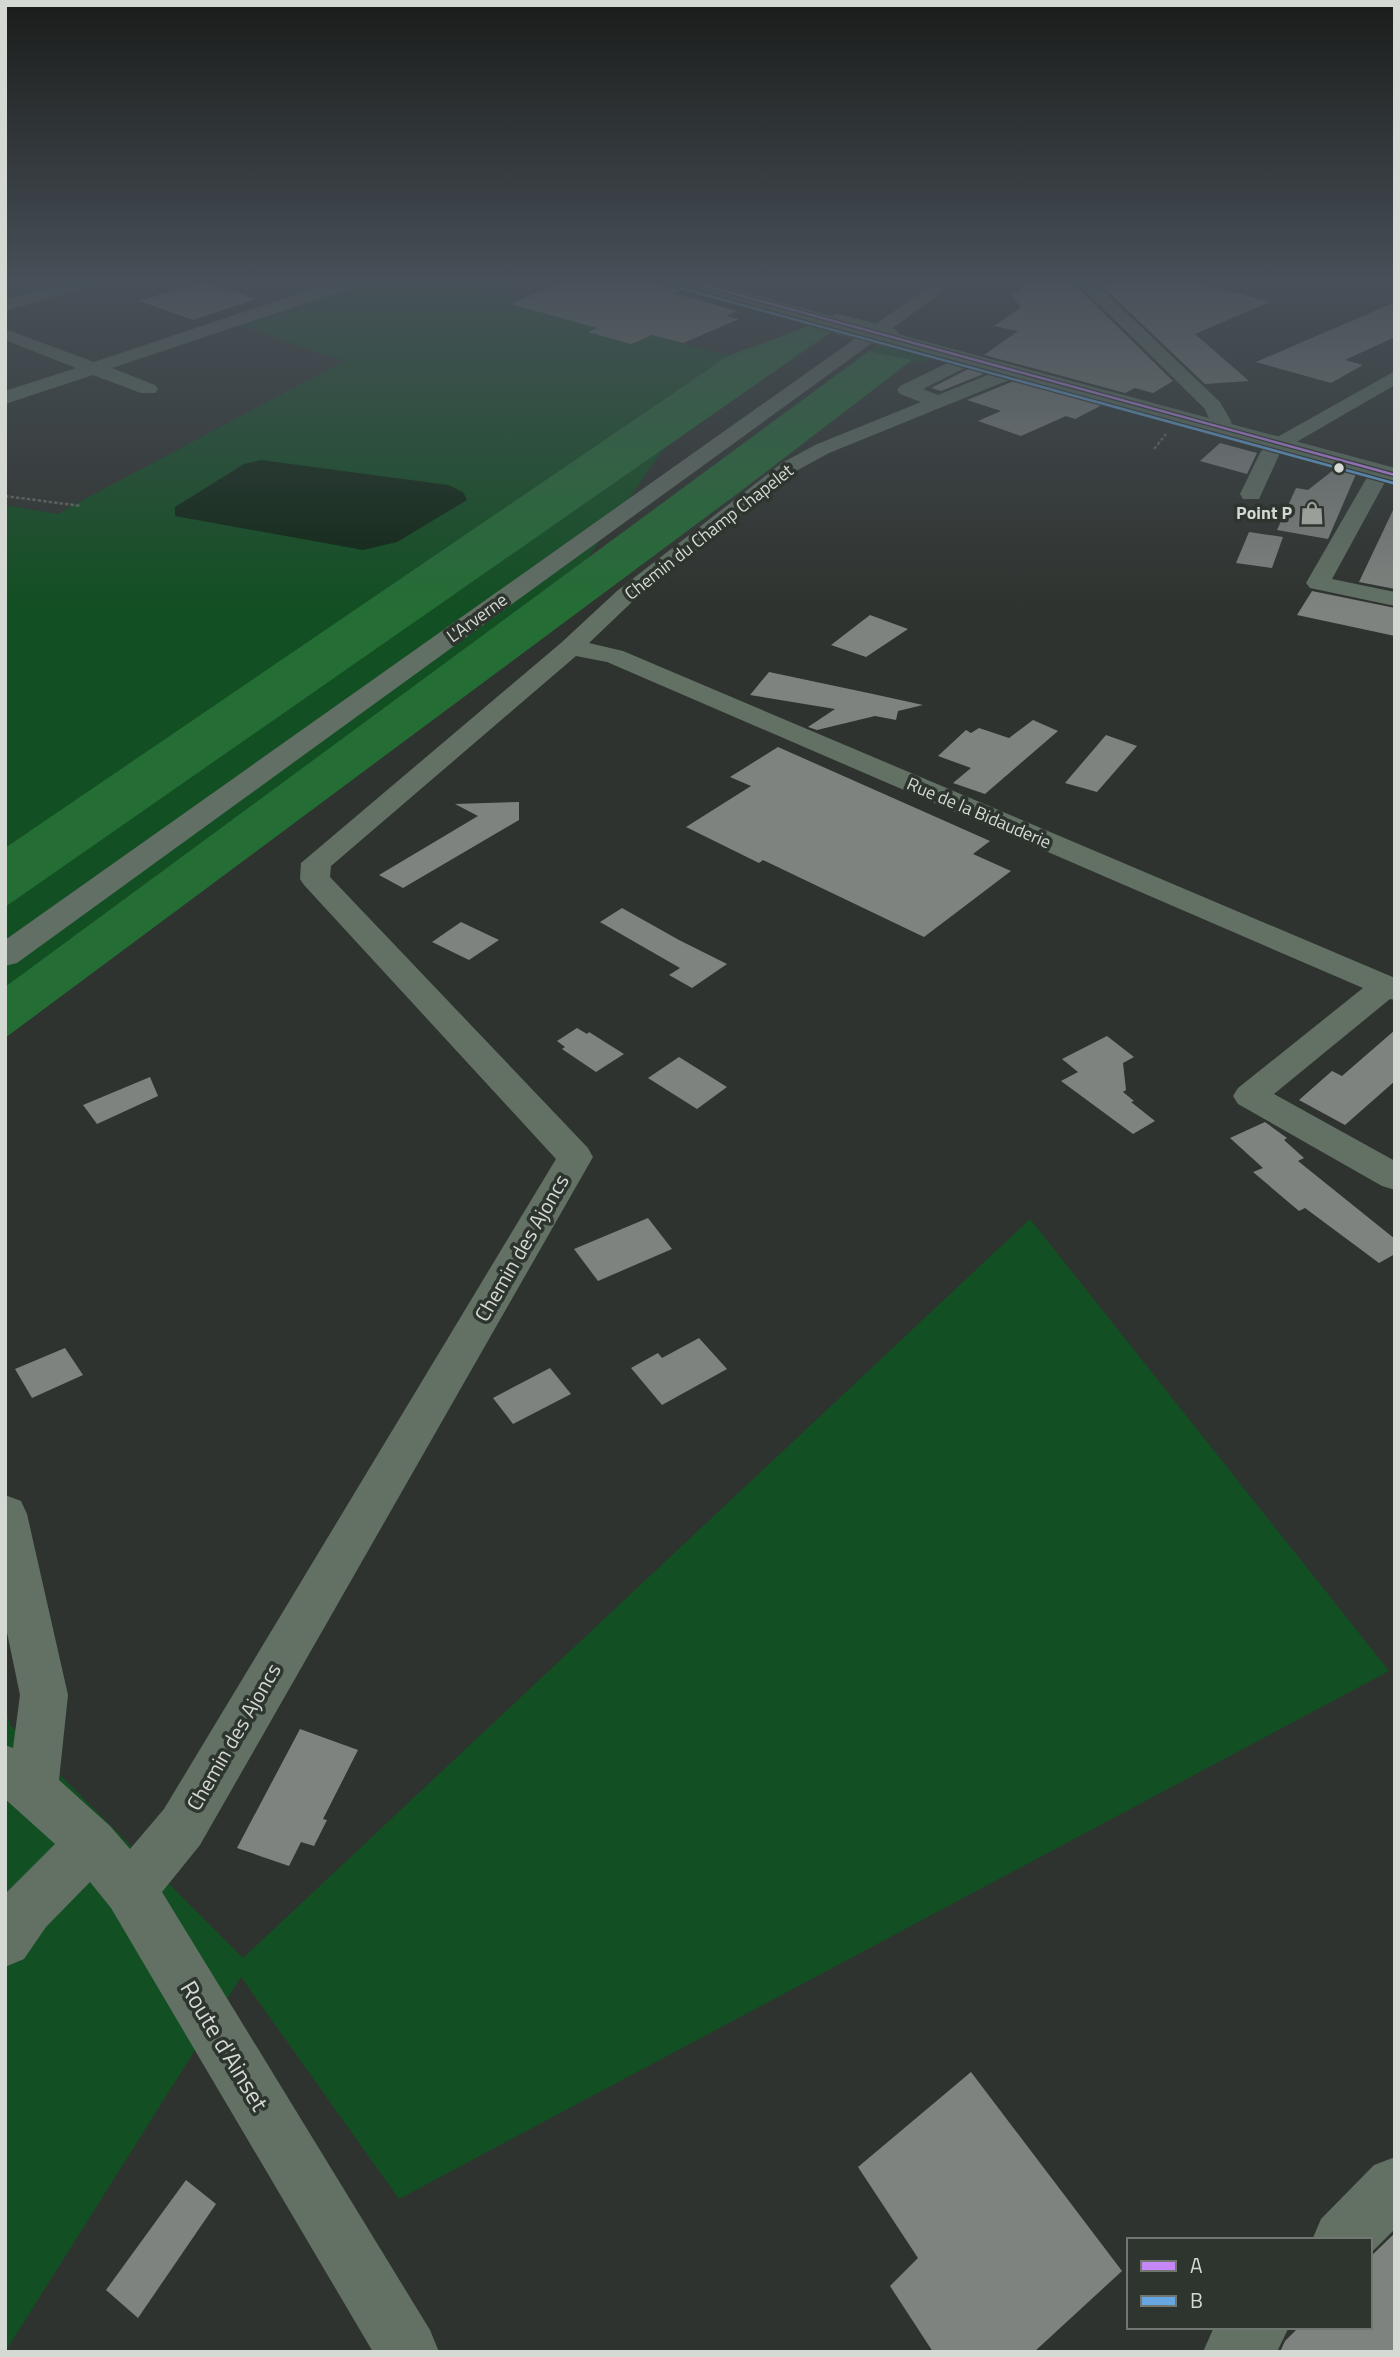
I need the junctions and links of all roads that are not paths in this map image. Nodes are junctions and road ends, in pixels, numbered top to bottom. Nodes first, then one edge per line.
1 (29, 390) edge
2 (769, 390) edge
3 (797, 390) edge
4 (907, 390) edge
5 (967, 390) edge
6 (1082, 390) edge
7 (1196, 390) edge
8 (1373, 390) edge
9 (5, 398) edge
10 (940, 401) junction
11 (1222, 429) junction
12 (1274, 448) junction
13 (1387, 473) edge
14 (1251, 494) dead end
15 (1395, 600) edge
16 (571, 647) junction
17 (108, 853) dead end
18 (5, 956) edge
19 (1390, 988) edge
20 (1395, 1177) edge
21 (5, 1514) edge
22 (19, 1778) edge
23 (92, 1844) junction
24 (130, 1889) junction
25 (5, 1940) edge
26 (1395, 2186) edge
27 (1344, 2238) edge
28 (1256, 2329) edge
29 (408, 2352) edge
30 (1234, 2352) edge

1 - 9 street
2 - 17 highway, L'Arverne
3 - 18 highway, L'Arverne
4 - 10 street
5 - 10 street, Chemin du Champ Chapelet
6 - 11 main road
7 - 11 street
8 - 12 street
10 - 16 street, Chemin du Champ Chapelet
11 - 12 main road
12 - 13 main road
12 - 14 street
13 - 15 street
16 - 19 street, Rue de la Bidauderie
16 - 24 street, Chemin des Ajoncs
19 - 20 street, Rue de la Bidauderie
21 - 22 street
22 - 23 street, Route d'Ainset
23 - 24 street, Route d'Ainset
23 - 25 street
24 - 29 street, Route d'Ainset
26 - 27 street
28 - 30 street

